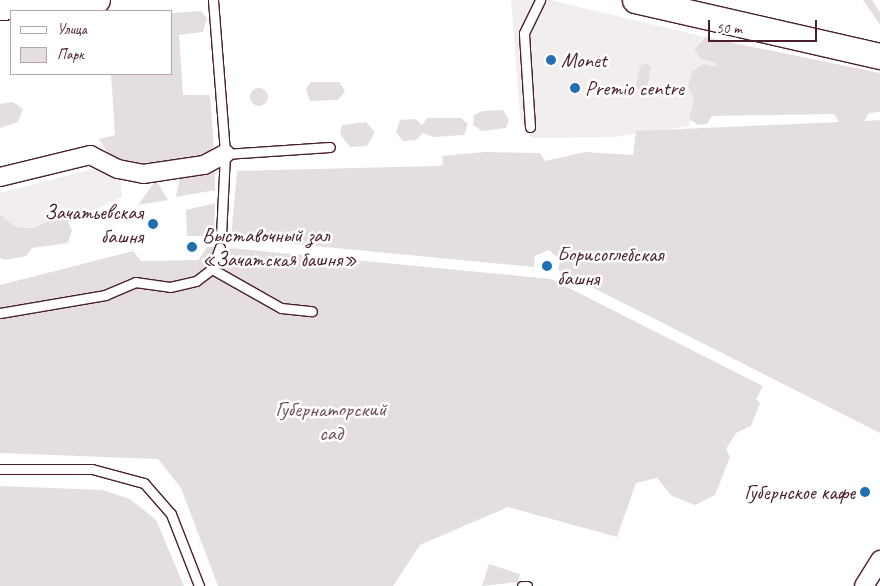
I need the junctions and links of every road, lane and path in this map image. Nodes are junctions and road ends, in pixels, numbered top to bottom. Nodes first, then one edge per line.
1 (97, 0) edge
2 (213, 0) edge
3 (540, 0) edge
4 (635, 0) edge
5 (0, 7) edge
6 (880, 56) edge
7 (530, 127) dead end
8 (330, 147) dead end
9 (225, 154) junction
10 (0, 177) edge
11 (221, 236) dead end
12 (220, 247) dead end
13 (212, 269) junction
14 (312, 311) dead end
15 (0, 314) edge
16 (0, 469) edge
17 (880, 560) edge
18 (199, 586) edge
19 (522, 586) edge
20 (527, 586) edge
21 (864, 586) edge

1 - 5 main road
2 - 9 lane
3 - 7 lane
4 - 6 main road
8 - 9 lane
9 - 10 street
9 - 11 lane
12 - 13 lane
13 - 14 lane
13 - 15 lane
16 - 18 lane
17 - 21 street
19 - 20 lane

